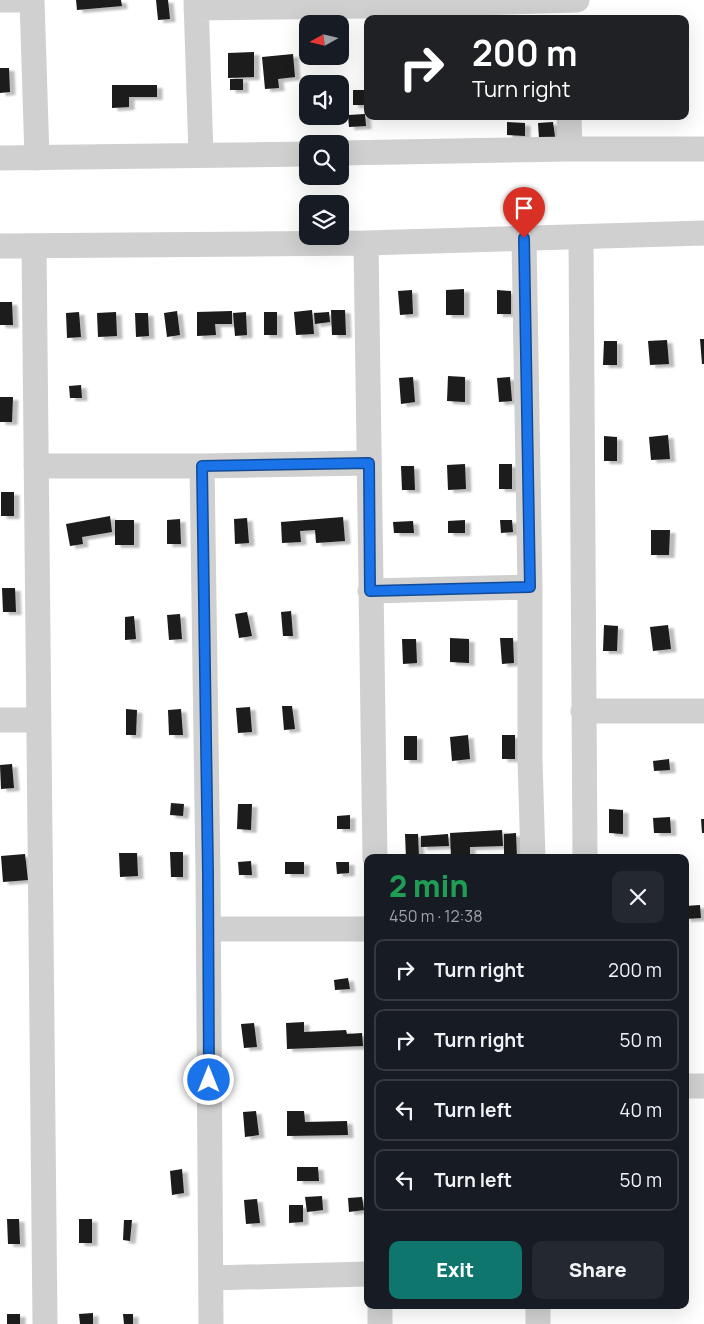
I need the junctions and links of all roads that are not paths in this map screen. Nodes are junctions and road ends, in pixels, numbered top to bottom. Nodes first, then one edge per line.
1 (0, 0) edge
2 (26, 0) edge
3 (32, 0) edge
4 (568, 0) edge
5 (577, 0) edge
6 (196, 4) edge
7 (568, 15) edge
8 (569, 120) edge
9 (570, 149) junction
10 (704, 149) edge
11 (349, 153) edge
12 (299, 154) edge
13 (201, 155) junction
14 (0, 158) edge
15 (37, 158) junction
16 (704, 234) edge
17 (581, 237) junction
18 (524, 238) junction
19 (366, 243) junction
20 (0, 246) edge
21 (34, 246) junction
22 (369, 463) junction
23 (36, 466) junction
24 (202, 466) junction
25 (530, 587) junction
26 (370, 591) junction
27 (583, 711) junction
28 (704, 711) edge
29 (0, 720) edge
30 (38, 720) junction
31 (375, 854) edge
32 (533, 854) edge
33 (585, 854) edge
34 (209, 929) junction
35 (364, 929) edge
36 (689, 1086) edge
37 (704, 1086) edge
38 (364, 1274) edge
39 (211, 1278) junction
40 (380, 1309) edge
41 (538, 1309) edge
42 (45, 1324) edge
43 (211, 1324) edge
44 (380, 1324) edge
45 (538, 1324) edge

1 - 2 street
3 - 15 street
4 - 5 street
4 - 6 street
4 - 7 street
6 - 13 street
8 - 9 street
9 - 10 street
9 - 11 street
12 - 13 street
13 - 15 street
14 - 15 street
16 - 17 street
17 - 18 street
17 - 27 street
18 - 19 street
18 - 25 street
19 - 21 street
19 - 22 street
20 - 21 street
21 - 23 street
22 - 24 street
22 - 26 street
23 - 24 street
23 - 30 street
24 - 34 street
25 - 26 street
25 - 32 street
26 - 31 street
27 - 28 street
27 - 33 street
29 - 30 street
30 - 42 street
34 - 35 street
34 - 39 street
36 - 37 street
38 - 39 street
39 - 43 street
40 - 44 street
41 - 45 street

